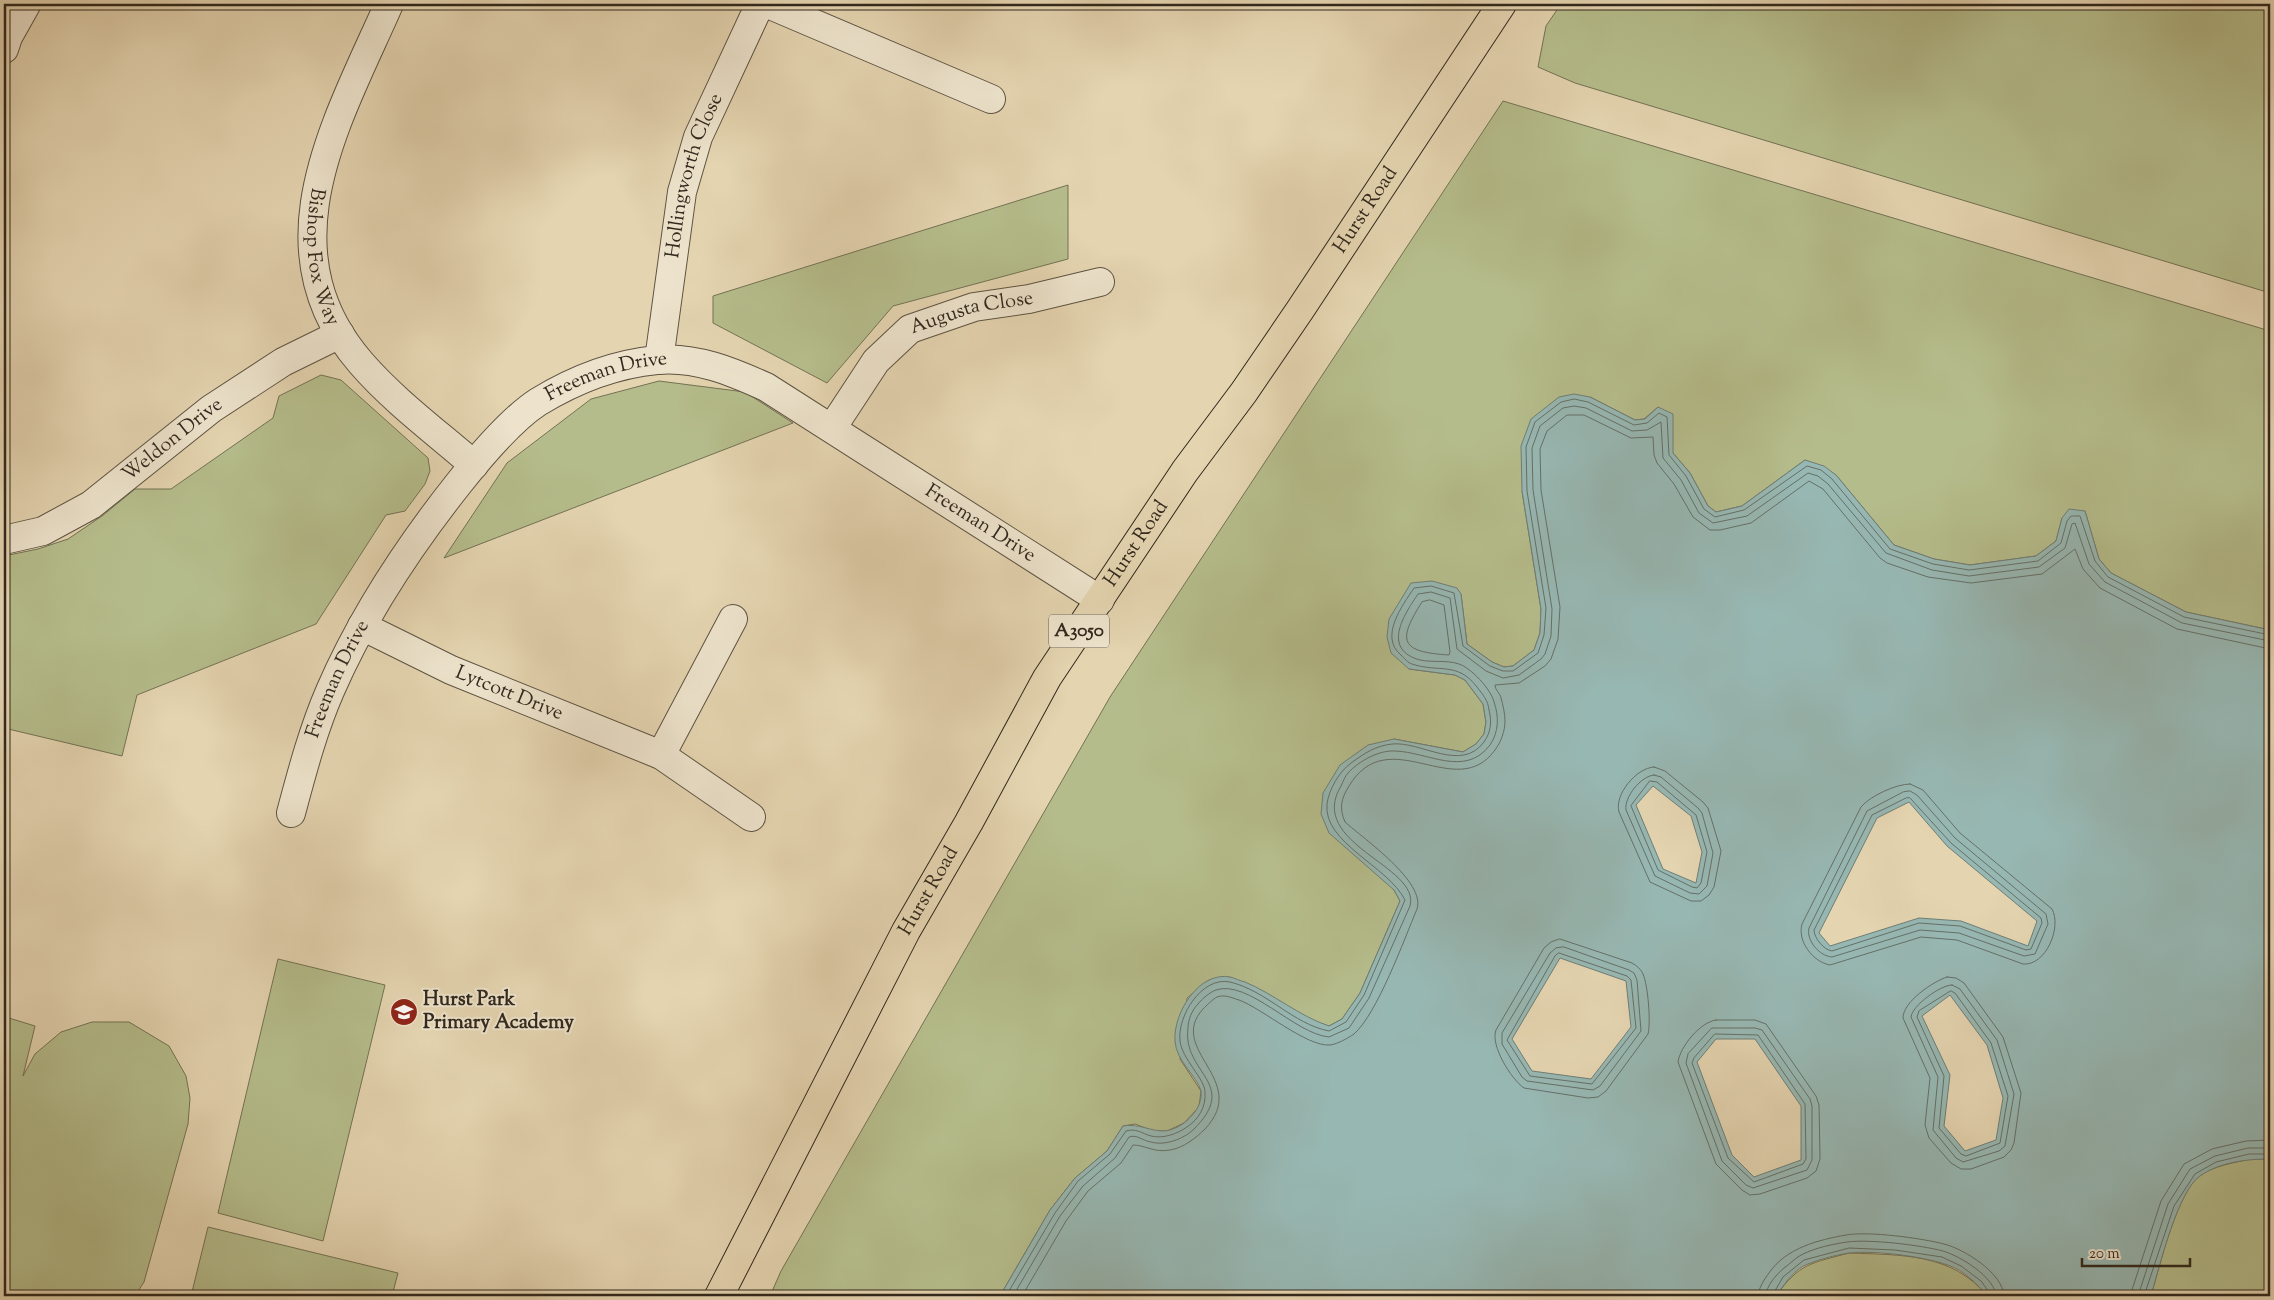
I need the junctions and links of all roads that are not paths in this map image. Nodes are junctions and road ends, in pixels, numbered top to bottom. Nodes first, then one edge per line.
1 (389, 4) edge
2 (760, 4) edge
3 (768, 4) edge
4 (1502, 4) edge
5 (26, 5) dead end
6 (4, 49) edge
7 (991, 99) dead end
8 (1100, 282) dead end
9 (340, 334) junction
10 (659, 360) junction
11 (832, 428) junction
12 (474, 464) junction
13 (4, 540) edge
14 (1100, 600) junction
15 (733, 619) dead end
16 (362, 626) junction
17 (661, 755) junction
18 (290, 813) dead end
19 (751, 817) dead end
20 (719, 1296) edge

1 - 9 street, Bishop Fox Way
2 - 10 street, Hollingworth Close
3 - 7 street
4 - 14 main road, Hurst Road / A3050
5 - 6 street
8 - 11 street, Augusta Close
9 - 12 street, Bishop Fox Way
9 - 13 street, Weldon Drive
10 - 11 street, Freeman Drive
10 - 12 street, Freeman Drive
11 - 14 street, Freeman Drive
12 - 16 street, Freeman Drive
14 - 20 main road, Hurst Road / A3050
15 - 17 street
16 - 17 street, Lytcott Drive
16 - 18 street, Freeman Drive
17 - 19 street, Lytcott Drive

